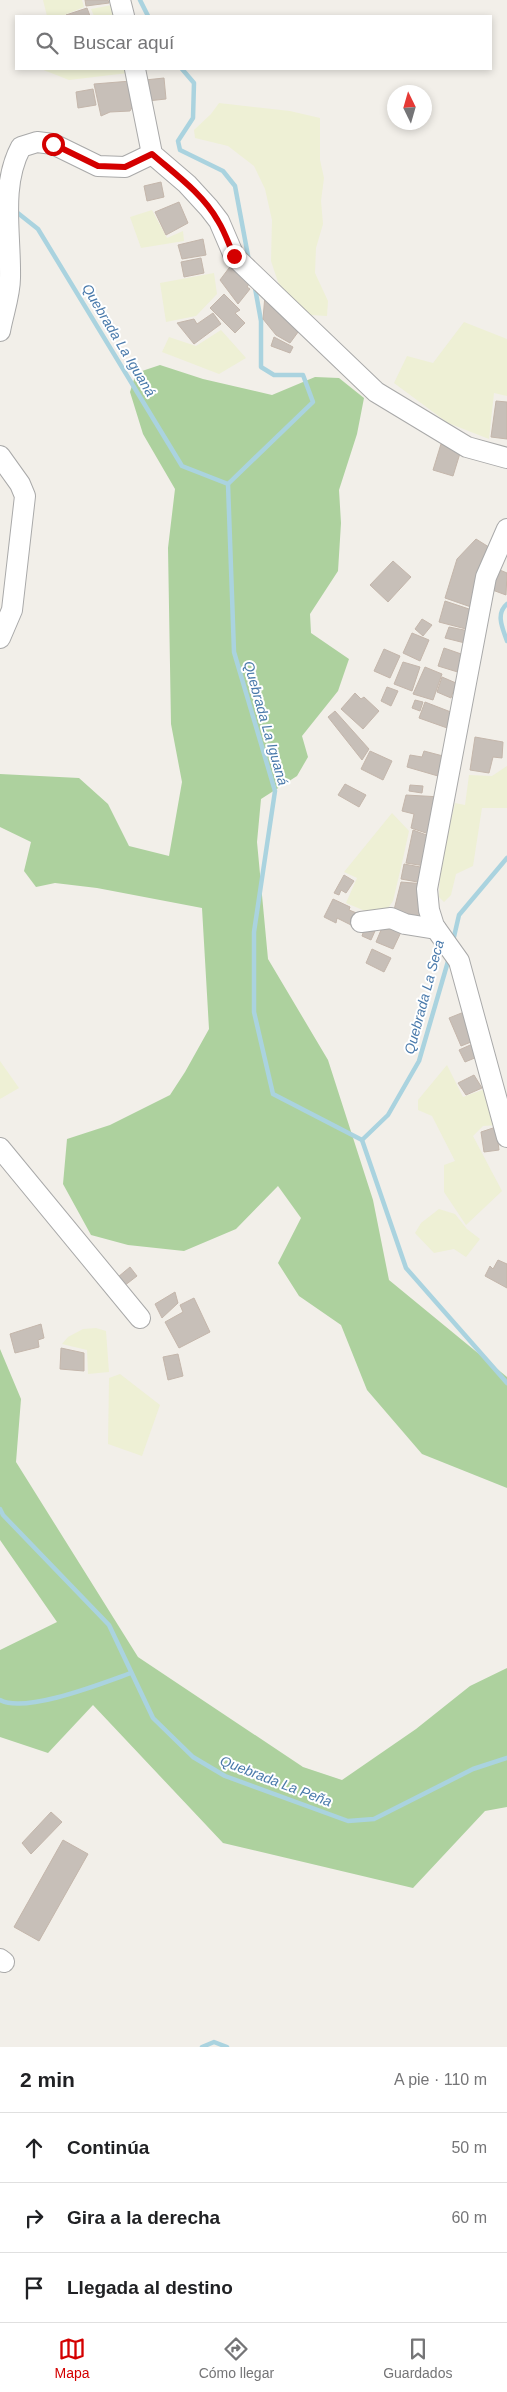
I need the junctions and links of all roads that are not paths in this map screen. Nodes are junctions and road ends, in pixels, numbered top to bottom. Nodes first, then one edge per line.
1 (120, 0) edge
2 (124, 15) edge
3 (136, 70) edge
4 (152, 154) junction
5 (0, 331) edge
6 (0, 456) edge
7 (507, 458) edge
8 (507, 529) edge
9 (0, 638) edge
10 (361, 922) dead end
11 (436, 929) junction
12 (507, 1137) edge
13 (0, 1148) edge
14 (140, 1318) dead end

1 - 2 street
3 - 4 street
4 - 5 street
4 - 7 street
6 - 9 street
8 - 11 street
10 - 11 street
11 - 12 street
13 - 14 street

